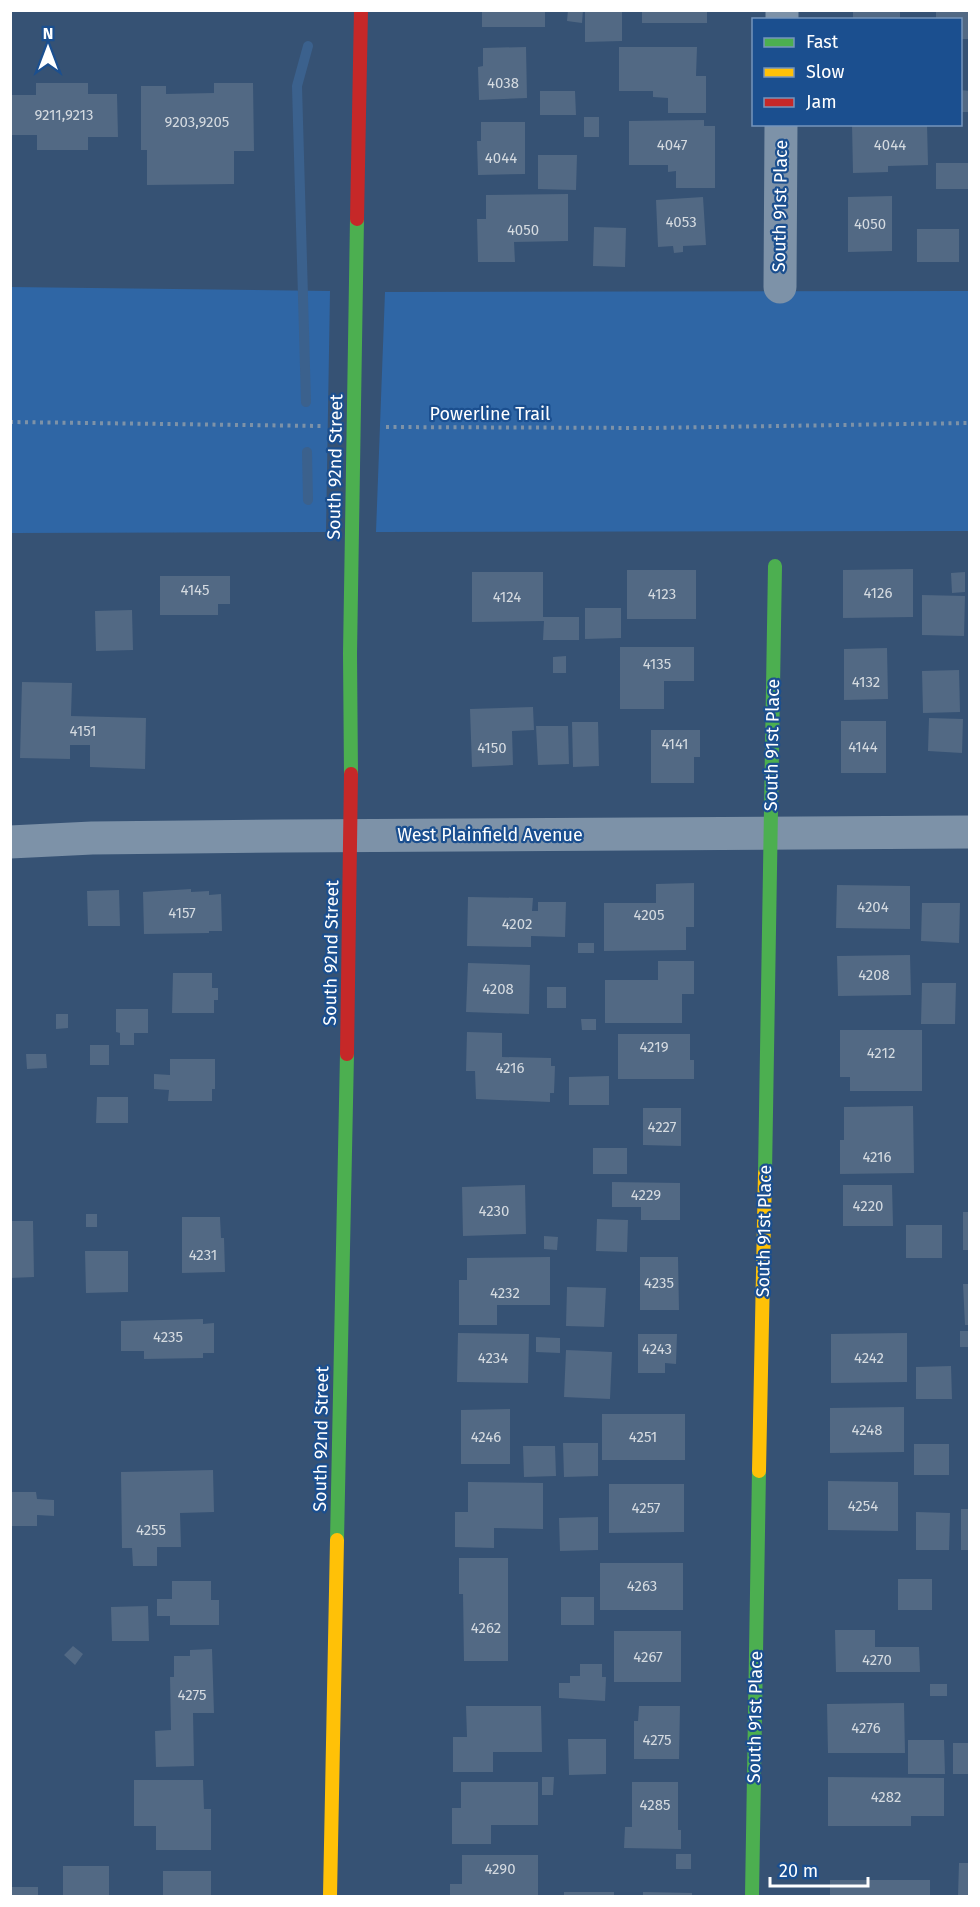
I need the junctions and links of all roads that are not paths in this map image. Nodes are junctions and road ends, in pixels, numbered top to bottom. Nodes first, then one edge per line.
1 (361, 10) edge
2 (781, 126) edge
3 (780, 287) dead end
4 (775, 566) dead end
5 (771, 832) junction
6 (969, 832) edge
7 (351, 835) junction
8 (10, 842) edge
9 (330, 1896) edge
10 (752, 1896) edge

1 - 7 main road, South 92nd Street
2 - 3 street, South 91st Place
4 - 5 main road, South 91st Place
5 - 6 street, West Plainfield Avenue
5 - 7 street, West Plainfield Avenue
5 - 10 main road, South 91st Place
7 - 8 street, West Plainfield Avenue
7 - 9 main road, South 92nd Street

